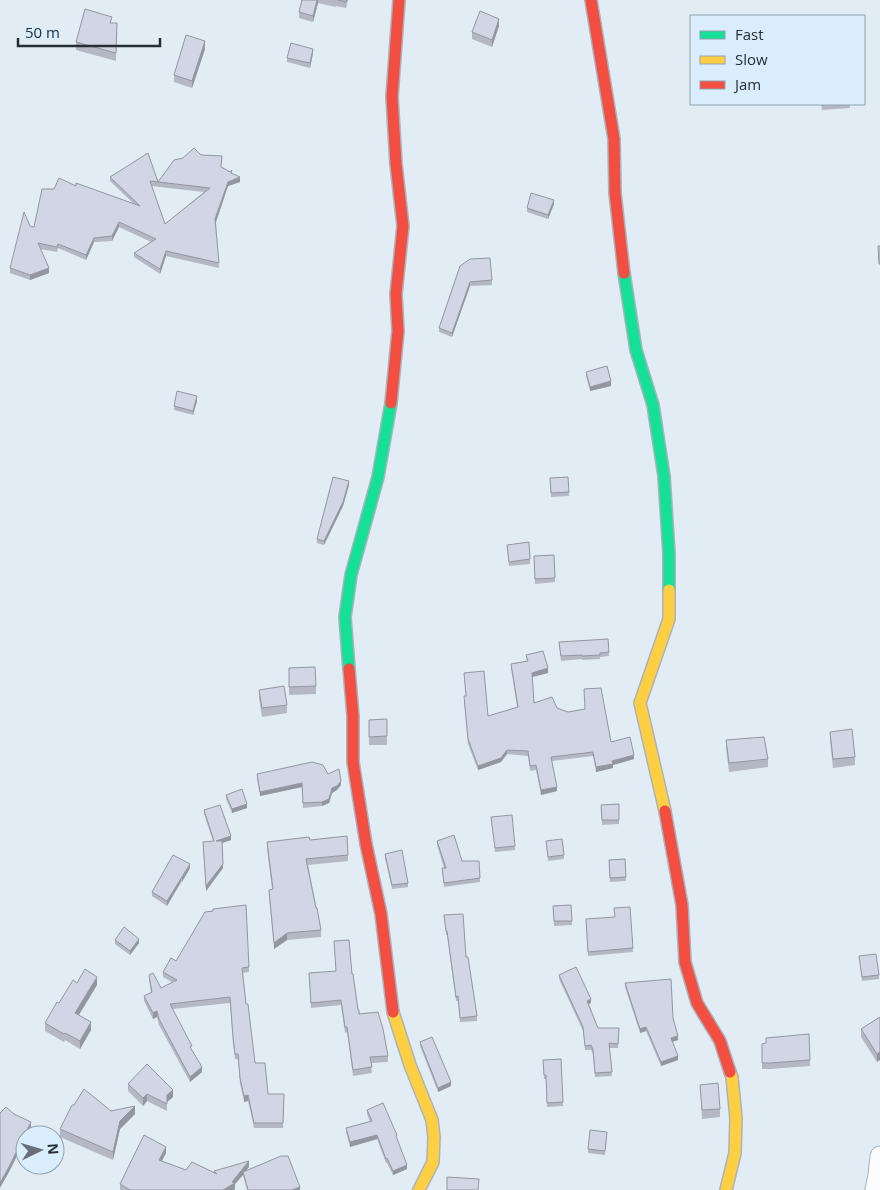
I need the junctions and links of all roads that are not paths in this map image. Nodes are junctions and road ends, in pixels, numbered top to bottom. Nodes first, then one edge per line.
1 (398, 0) edge
2 (591, 0) edge
3 (880, 1156) edge
4 (419, 1190) edge
5 (726, 1190) edge
6 (875, 1190) edge

1 - 4 street
2 - 5 street
3 - 6 street

